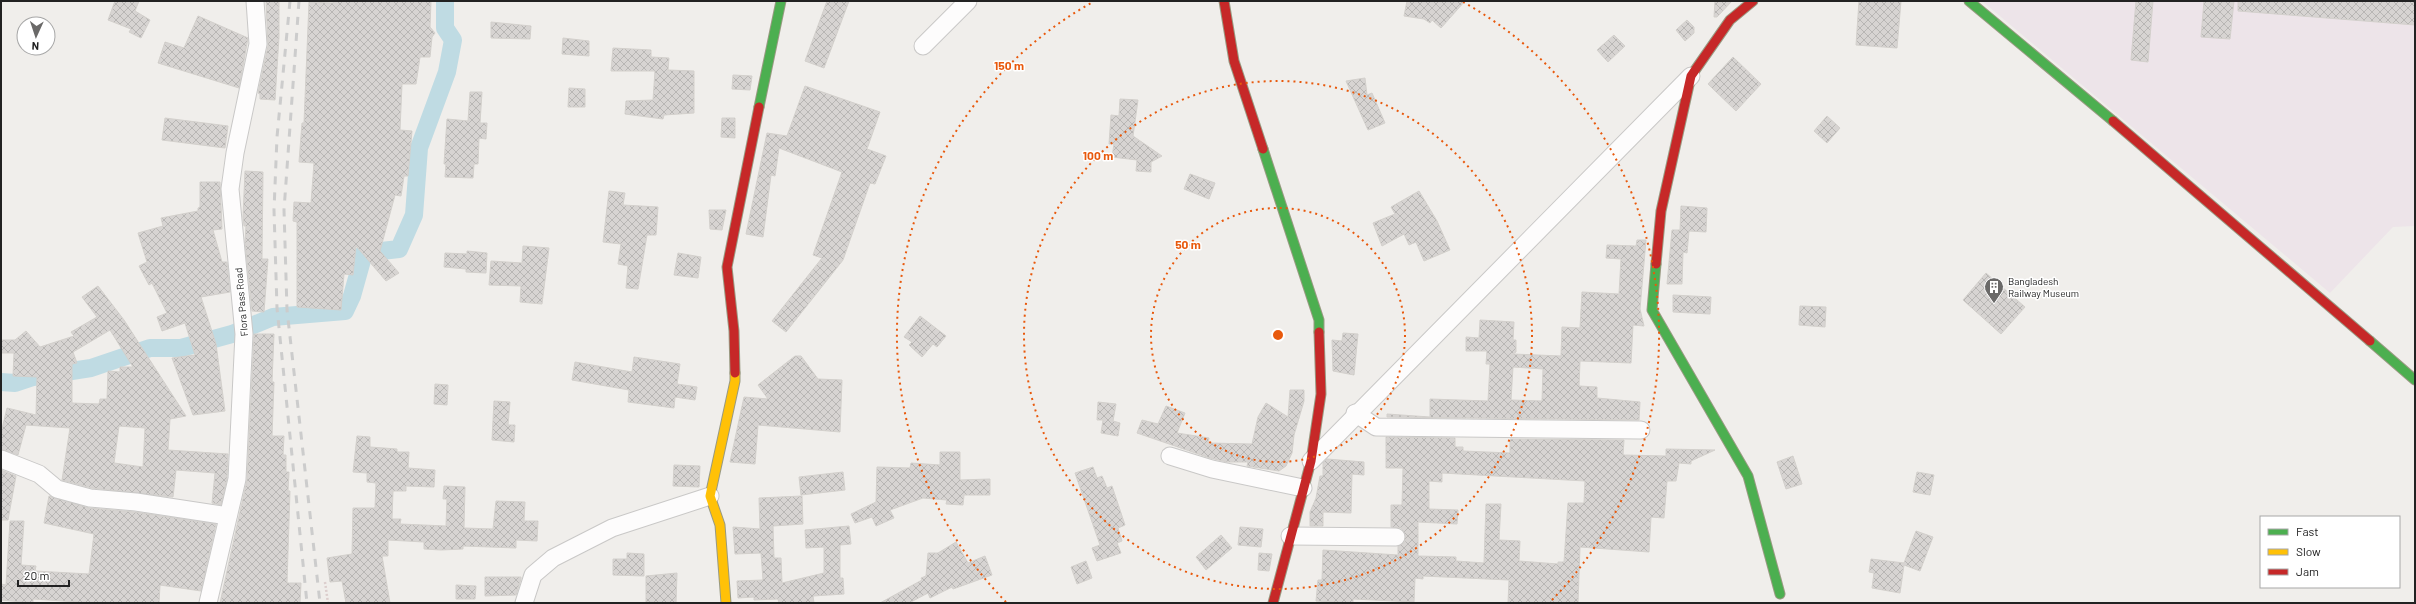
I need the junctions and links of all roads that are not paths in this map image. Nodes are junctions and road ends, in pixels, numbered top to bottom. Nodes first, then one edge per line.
1 (255, 1) edge
2 (781, 1) edge
3 (968, 1) edge
4 (1224, 1) edge
5 (1753, 1) edge
6 (1968, 1) edge
7 (923, 46) dead end
8 (1691, 76) junction
9 (2415, 380) edge
10 (1355, 413) junction
11 (1376, 427) junction
12 (1641, 430) dead end
13 (1338, 432) junction
14 (1315, 433) junction
15 (1170, 456) dead end
16 (1, 459) edge
17 (1311, 460) junction
18 (1303, 488) junction
19 (710, 496) junction
20 (228, 516) junction
21 (1290, 536) junction
22 (1396, 537) dead end
23 (1780, 594) dead end
24 (208, 603) edge
25 (524, 603) edge
26 (726, 603) edge
27 (1273, 603) edge

1 - 20 street, Flora Pass Road
2 - 19 street
3 - 7 street
4 - 14 street
5 - 8 street
6 - 9 street
8 - 10 street
8 - 23 street
10 - 11 street
10 - 13 street
11 - 12 street
11 - 13 street
13 - 14 street
13 - 17 street
14 - 17 street
15 - 18 street
16 - 20 street
17 - 18 street
18 - 21 street
19 - 25 street
19 - 26 street
20 - 24 street, Flora Pass Road
21 - 22 street
21 - 27 street

